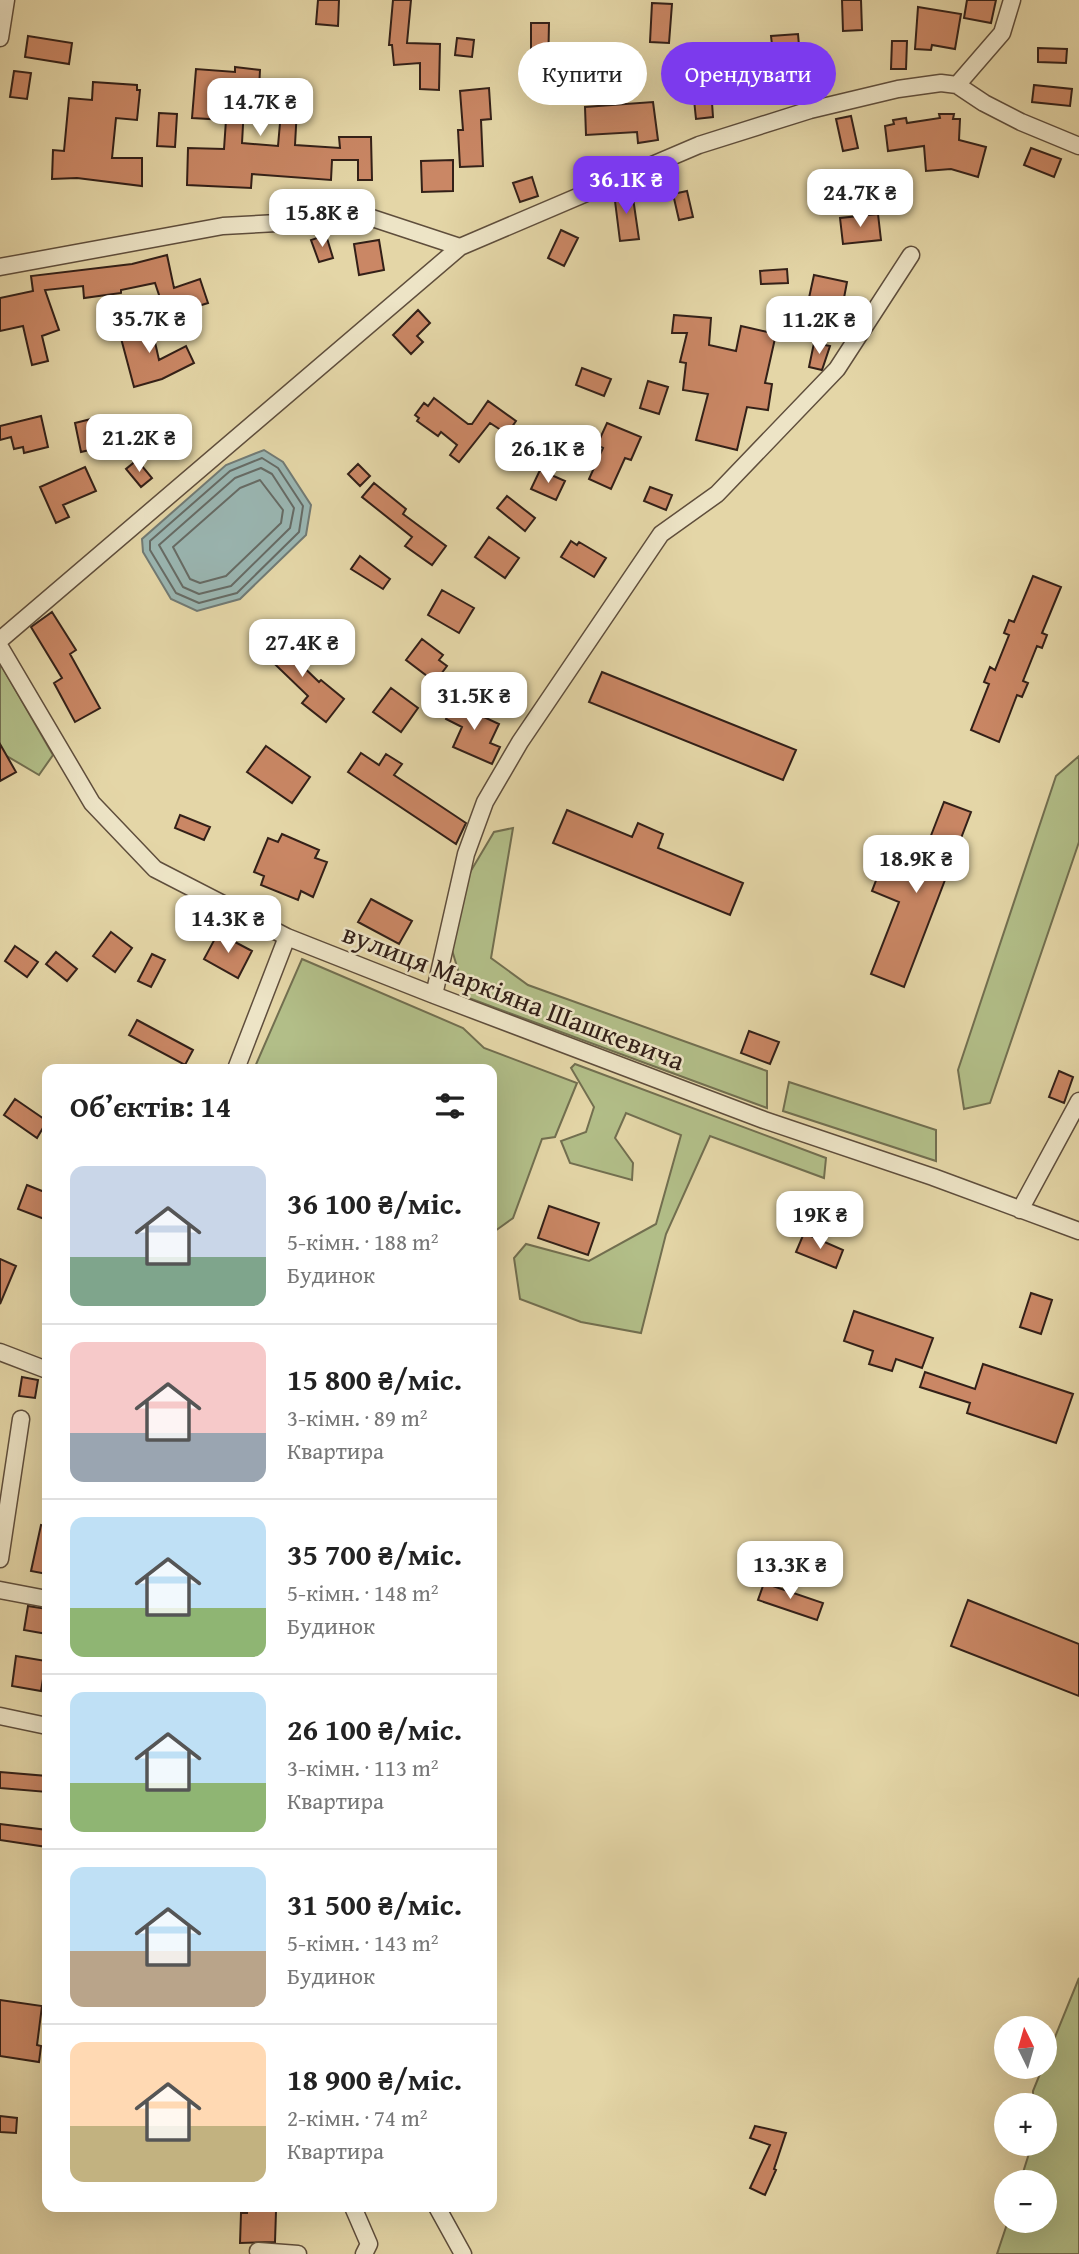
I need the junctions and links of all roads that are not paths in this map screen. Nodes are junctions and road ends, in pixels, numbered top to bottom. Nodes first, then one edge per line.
1 (6, 0) edge
2 (1012, 0) edge
3 (0, 38) edge
4 (957, 85) junction
5 (1079, 146) edge
6 (460, 247) junction
7 (911, 255) dead end
8 (0, 267) edge
9 (0, 640) edge
10 (0, 647) edge
11 (288, 937) junction
12 (434, 995) junction
13 (238, 1064) edge
14 (1079, 1101) edge
15 (1020, 1210) junction
16 (1079, 1231) edge
17 (0, 1352) edge
18 (42, 1368) edge
19 (21, 1419) dead end
20 (0, 1559) edge
21 (0, 1590) edge
22 (42, 1598) edge
23 (0, 1716) edge
24 (42, 1725) edge
25 (355, 2212) edge
26 (440, 2212) edge
27 (258, 2251) dead end
28 (298, 2254) edge
29 (364, 2254) edge
30 (463, 2254) edge

1 - 3 street
2 - 4 street
4 - 5 street
4 - 6 street
6 - 8 street
6 - 9 street
7 - 12 street
10 - 11 street, вулиця Маркіяна Шашкевича
11 - 12 street, вулиця Маркіяна Шашкевича
11 - 13 street
12 - 15 street, вулиця Маркіяна Шашкевича
14 - 15 street
15 - 16 street, вулиця Маркіяна Шашкевича
17 - 18 street
19 - 20 street
21 - 22 street
23 - 24 street
25 - 29 street
26 - 30 street
27 - 28 street

